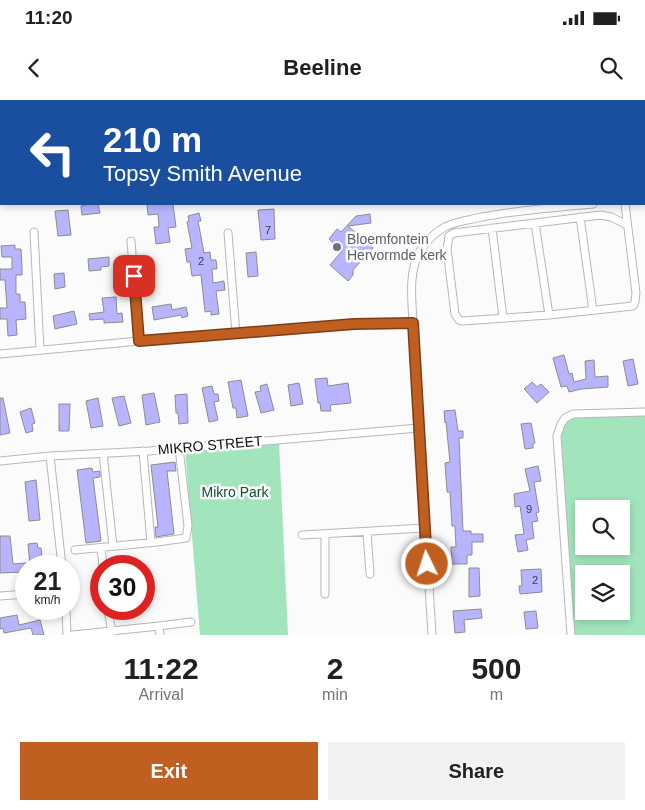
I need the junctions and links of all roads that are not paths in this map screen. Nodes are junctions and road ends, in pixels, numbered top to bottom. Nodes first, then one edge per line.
1 (583, 205) edge
2 (625, 205) edge
3 (580, 217) junction
4 (535, 223) junction
5 (627, 225) junction
6 (492, 228) junction
7 (34, 232) dead end
8 (228, 233) dead end
9 (131, 241) dead end
10 (593, 310) junction
11 (549, 315) junction
12 (503, 318) junction
13 (413, 323) junction
14 (236, 334) junction
15 (139, 341) junction
16 (40, 350) junction
17 (0, 354) edge
18 (645, 412) edge
19 (419, 428) junction
20 (179, 448) junction
21 (143, 451) junction
22 (103, 453) junction
23 (50, 456) junction
24 (0, 461) edge
25 (424, 528) junction
26 (367, 532) junction
27 (325, 534) junction
28 (302, 535) dead end
29 (151, 542) junction
30 (113, 546) junction
31 (101, 548) junction
32 (75, 550) dead end
33 (61, 555) edge
34 (102, 555) edge
35 (370, 574) dead end
36 (325, 594) dead end
37 (15, 595) edge
38 (0, 596) edge
39 (66, 620) edge
40 (110, 620) edge
41 (191, 622) dead end
42 (159, 626) junction
43 (112, 633) edge
44 (67, 635) edge
45 (73, 635) edge
46 (160, 635) edge
47 (432, 635) edge
48 (571, 635) edge

1 - 13 street
2 - 5 street
3 - 4 street
3 - 5 street
3 - 10 street
4 - 6 street
4 - 11 street
5 - 10 street
6 - 12 street
6 - 12 street
7 - 16 street
8 - 14 street
9 - 15 street
10 - 11 street
11 - 12 street
13 - 14 street
13 - 19 street
14 - 15 street
15 - 16 street
16 - 17 street
18 - 48 street
19 - 20 street, MIKRO STREET
19 - 25 street
20 - 21 street, MIKRO STREET
20 - 29 street
21 - 22 street, MIKRO STREET
21 - 29 street
22 - 23 street, MIKRO STREET
22 - 30 street
23 - 24 street, MIKRO STREET
23 - 33 street
25 - 26 street
25 - 47 street
26 - 27 street
26 - 35 street
27 - 28 street
27 - 36 street
29 - 30 street
30 - 31 street
31 - 32 street
31 - 34 street
37 - 38 street
39 - 44 street
40 - 43 street
41 - 42 street
42 - 43 street
42 - 46 street
43 - 45 street

